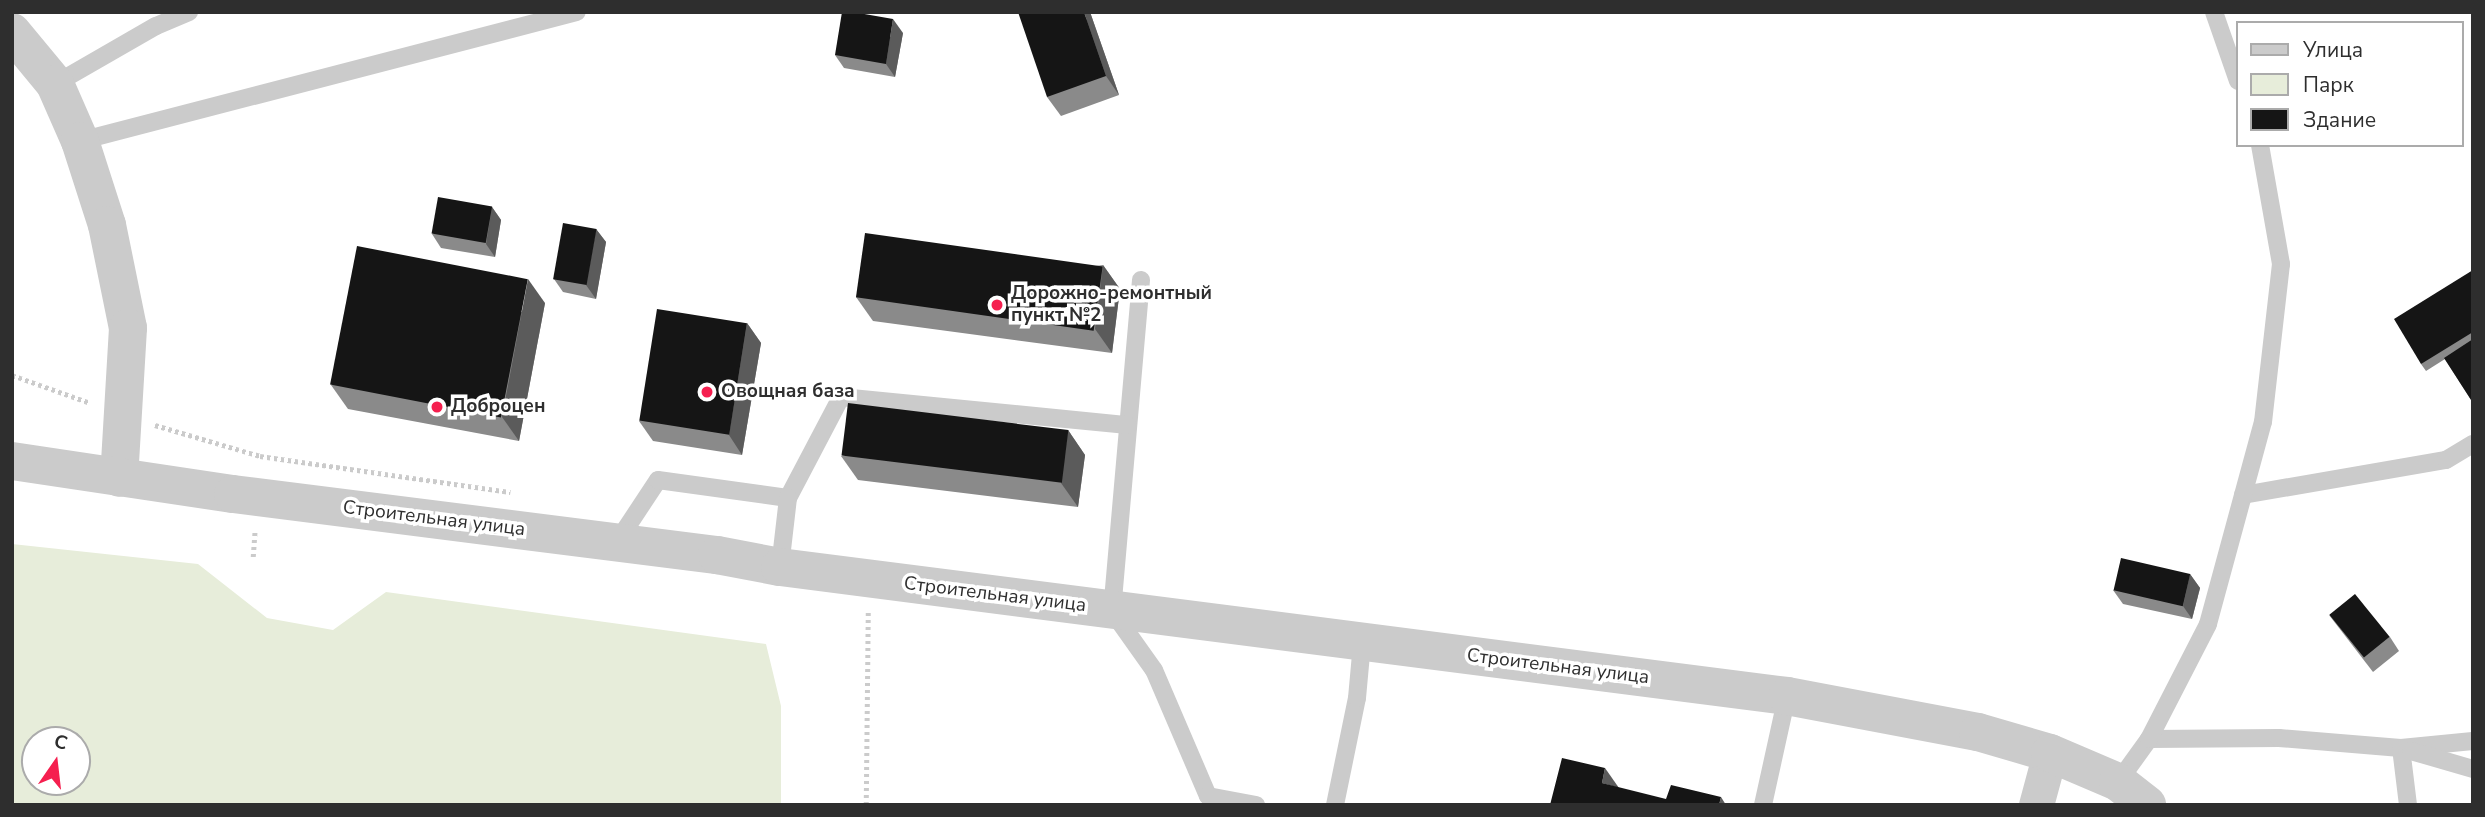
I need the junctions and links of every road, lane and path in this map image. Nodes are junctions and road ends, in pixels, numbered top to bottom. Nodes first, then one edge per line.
1 (189, 12) edge
2 (577, 12) edge
3 (2214, 12) edge
4 (12, 32) edge
5 (2236, 75) edge
6 (54, 84) junction
7 (80, 141) junction
8 (2260, 147) edge
9 (1141, 280) dead end
10 (12, 374) edge
11 (123, 415) junction
12 (1128, 425) junction
13 (2473, 444) edge
14 (12, 461) edge
15 (119, 478) junction
16 (517, 493) dead end
17 (2243, 495) junction
18 (788, 498) junction
19 (617, 542) junction
20 (780, 567) junction
21 (869, 579) junction
22 (1112, 611) junction
23 (1362, 643) junction
24 (1787, 696) junction
25 (2150, 739) junction
26 (2473, 741) edge
27 (2401, 748) junction
28 (2050, 753) junction
29 (2473, 769) edge
30 (2133, 793) edge
31 (866, 805) edge
32 (1256, 805) edge
33 (1335, 805) edge
34 (1763, 805) edge
35 (2035, 805) edge
36 (2409, 805) edge

1 - 6 lane
2 - 7 lane
3 - 5 lane
4 - 6 street
6 - 7 street
7 - 11 street
8 - 17 lane
9 - 12 lane
10 - 11 path
11 - 15 street
11 - 16 path
12 - 18 lane
12 - 22 lane
13 - 17 lane
14 - 15 street, Строительная улица
15 - 19 street, Строительная улица
17 - 25 lane
18 - 19 lane
18 - 20 lane
19 - 20 street, Строительная улица
20 - 21 street, Строительная улица
21 - 22 street, Строительная улица
21 - 31 path
22 - 23 street, Строительная улица
22 - 32 lane
23 - 24 street, Строительная улица
23 - 33 lane
24 - 28 street, Строительная улица
24 - 34 lane
25 - 27 lane
25 - 30 lane
26 - 27 lane
27 - 29 lane
27 - 36 lane
28 - 30 street, Строительная улица
28 - 35 street

